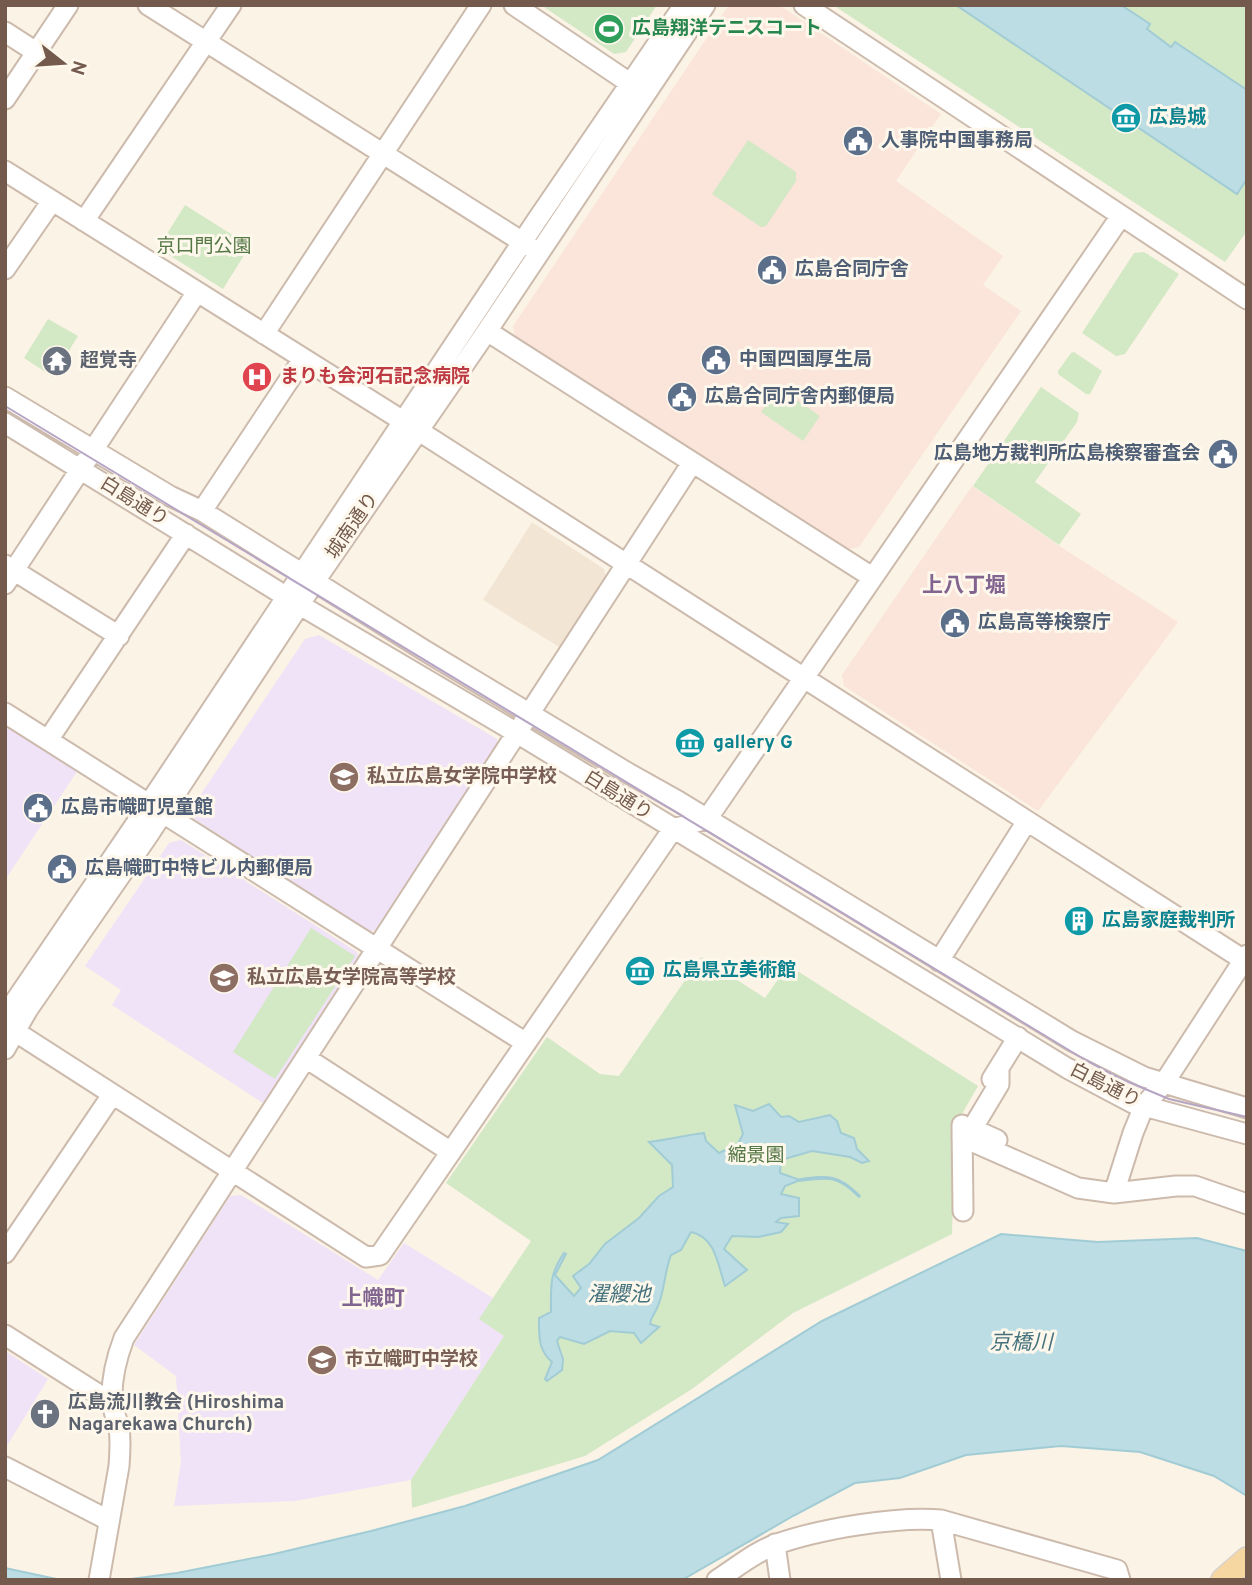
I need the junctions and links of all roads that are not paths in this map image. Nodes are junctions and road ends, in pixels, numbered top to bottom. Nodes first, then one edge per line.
1 (68, 5) edge
2 (148, 5) edge
3 (231, 5) edge
4 (481, 5) edge
5 (514, 5) edge
6 (684, 5) edge
7 (705, 5) edge
8 (804, 5) edge
9 (5, 32) edge
10 (207, 42) junction
11 (36, 52) junction
12 (639, 89) junction
13 (5, 99) edge
14 (382, 154) junction
15 (5, 171) edge
16 (52, 201) junction
17 (1121, 216) junction
18 (84, 221) junction
19 (522, 242) junction
20 (539, 253) junction
21 (5, 270) edge
22 (197, 292) junction
23 (1247, 299) edge
24 (487, 331) junction
25 (264, 334) junction
26 (303, 359) junction
27 (5, 397) edge
28 (5, 423) edge
29 (411, 426) junction
30 (93, 452) junction
31 (692, 463) junction
32 (82, 470) junction
33 (202, 511) junction
34 (186, 534) junction
35 (625, 565) junction
36 (8, 573) edge
37 (309, 576) junction
38 (873, 577) junction
39 (293, 601) junction
40 (119, 636) junction
41 (803, 678) junction
42 (5, 713) edge
43 (530, 713) junction
44 (517, 733) junction
45 (48, 740) junction
46 (156, 807) junction
47 (707, 819) junction
48 (1027, 821) junction
49 (673, 830) junction
50 (376, 947) junction
51 (1246, 959) edge
52 (939, 961) junction
53 (9, 1024) edge
54 (1018, 1037) junction
55 (526, 1043) junction
56 (5, 1049) edge
57 (306, 1058) junction
58 (999, 1068) junction
59 (1164, 1083) junction
60 (112, 1095) junction
61 (1144, 1107) junction
62 (1247, 1108) edge
63 (1133, 1133) junction
64 (1247, 1134) edge
65 (962, 1137) junction
66 (451, 1152) junction
67 (231, 1172) junction
68 (1114, 1193) junction
69 (1247, 1203) edge
70 (963, 1211) dead end
71 (5, 1253) edge
72 (5, 1335) edge
73 (112, 1403) junction
74 (5, 1467) edge
75 (108, 1520) junction
76 (941, 1520) junction
77 (775, 1544) junction
78 (1247, 1559) edge
79 (99, 1580) edge
80 (717, 1580) edge
81 (780, 1580) edge
82 (951, 1580) edge
83 (1120, 1580) edge
84 (1223, 1580) edge

1 - 11 street
2 - 10 street
3 - 10 street
4 - 14 street
5 - 12 street
6 - 12 street, 城南通り
7 - 12 street, 城南通り
8 - 17 street
9 - 11 street
10 - 14 street
10 - 18 street
11 - 13 street
12 - 19 street, 城南通り
12 - 20 street, 城南通り
14 - 19 street
14 - 25 street
15 - 16 street
16 - 18 street
16 - 21 street
17 - 23 street
17 - 38 street
18 - 22 street
19 - 20 street
19 - 29 street, 城南通り
20 - 24 street, 城南通り
22 - 25 street
22 - 30 street
24 - 29 street, 城南通り
24 - 31 street
25 - 26 street
26 - 29 street
26 - 33 street
27 - 30 street, 白島通り
28 - 32 street, 白島通り
29 - 35 street
29 - 37 street, 城南通り
30 - 32 street
30 - 33 street, 白島通り
31 - 35 street
31 - 38 street
32 - 34 street, 白島通り
32 - 36 street
33 - 37 street, 白島通り
34 - 39 street, 白島通り
34 - 40 street
35 - 41 street
35 - 43 street
36 - 40 street
37 - 39 street, 城南通り
37 - 43 street, 白島通り
38 - 41 street
39 - 44 street, 白島通り
39 - 46 street, 城南通り
40 - 45 street
41 - 47 street
41 - 48 street
42 - 45 street
43 - 44 street
43 - 47 street, 白島通り
44 - 49 street, 白島通り
44 - 50 street
45 - 46 street
46 - 50 street
46 - 53 street, 城南通り
47 - 49 street
47 - 52 street, 白島通り
48 - 51 street
48 - 52 street
49 - 54 street, 白島通り
49 - 55 street
50 - 55 street
50 - 57 street
51 - 59 street
52 - 59 street, 白島通り
53 - 56 street, 城南通り
53 - 60 street
54 - 58 street
54 - 61 street, 白島通り
55 - 66 street
57 - 66 street
57 - 67 street
58 - 63 street
58 - 65 street
59 - 61 street
59 - 62 street, 白島通り
60 - 67 street
60 - 71 street
61 - 63 street
61 - 64 street, 白島通り
63 - 68 street
65 - 68 street
65 - 70 street
66 - 67 street
67 - 73 street
68 - 69 street
72 - 73 street
73 - 75 street
74 - 75 street
75 - 79 street
76 - 77 street
76 - 82 street
76 - 83 street
77 - 80 street
77 - 81 street
78 - 84 main road

